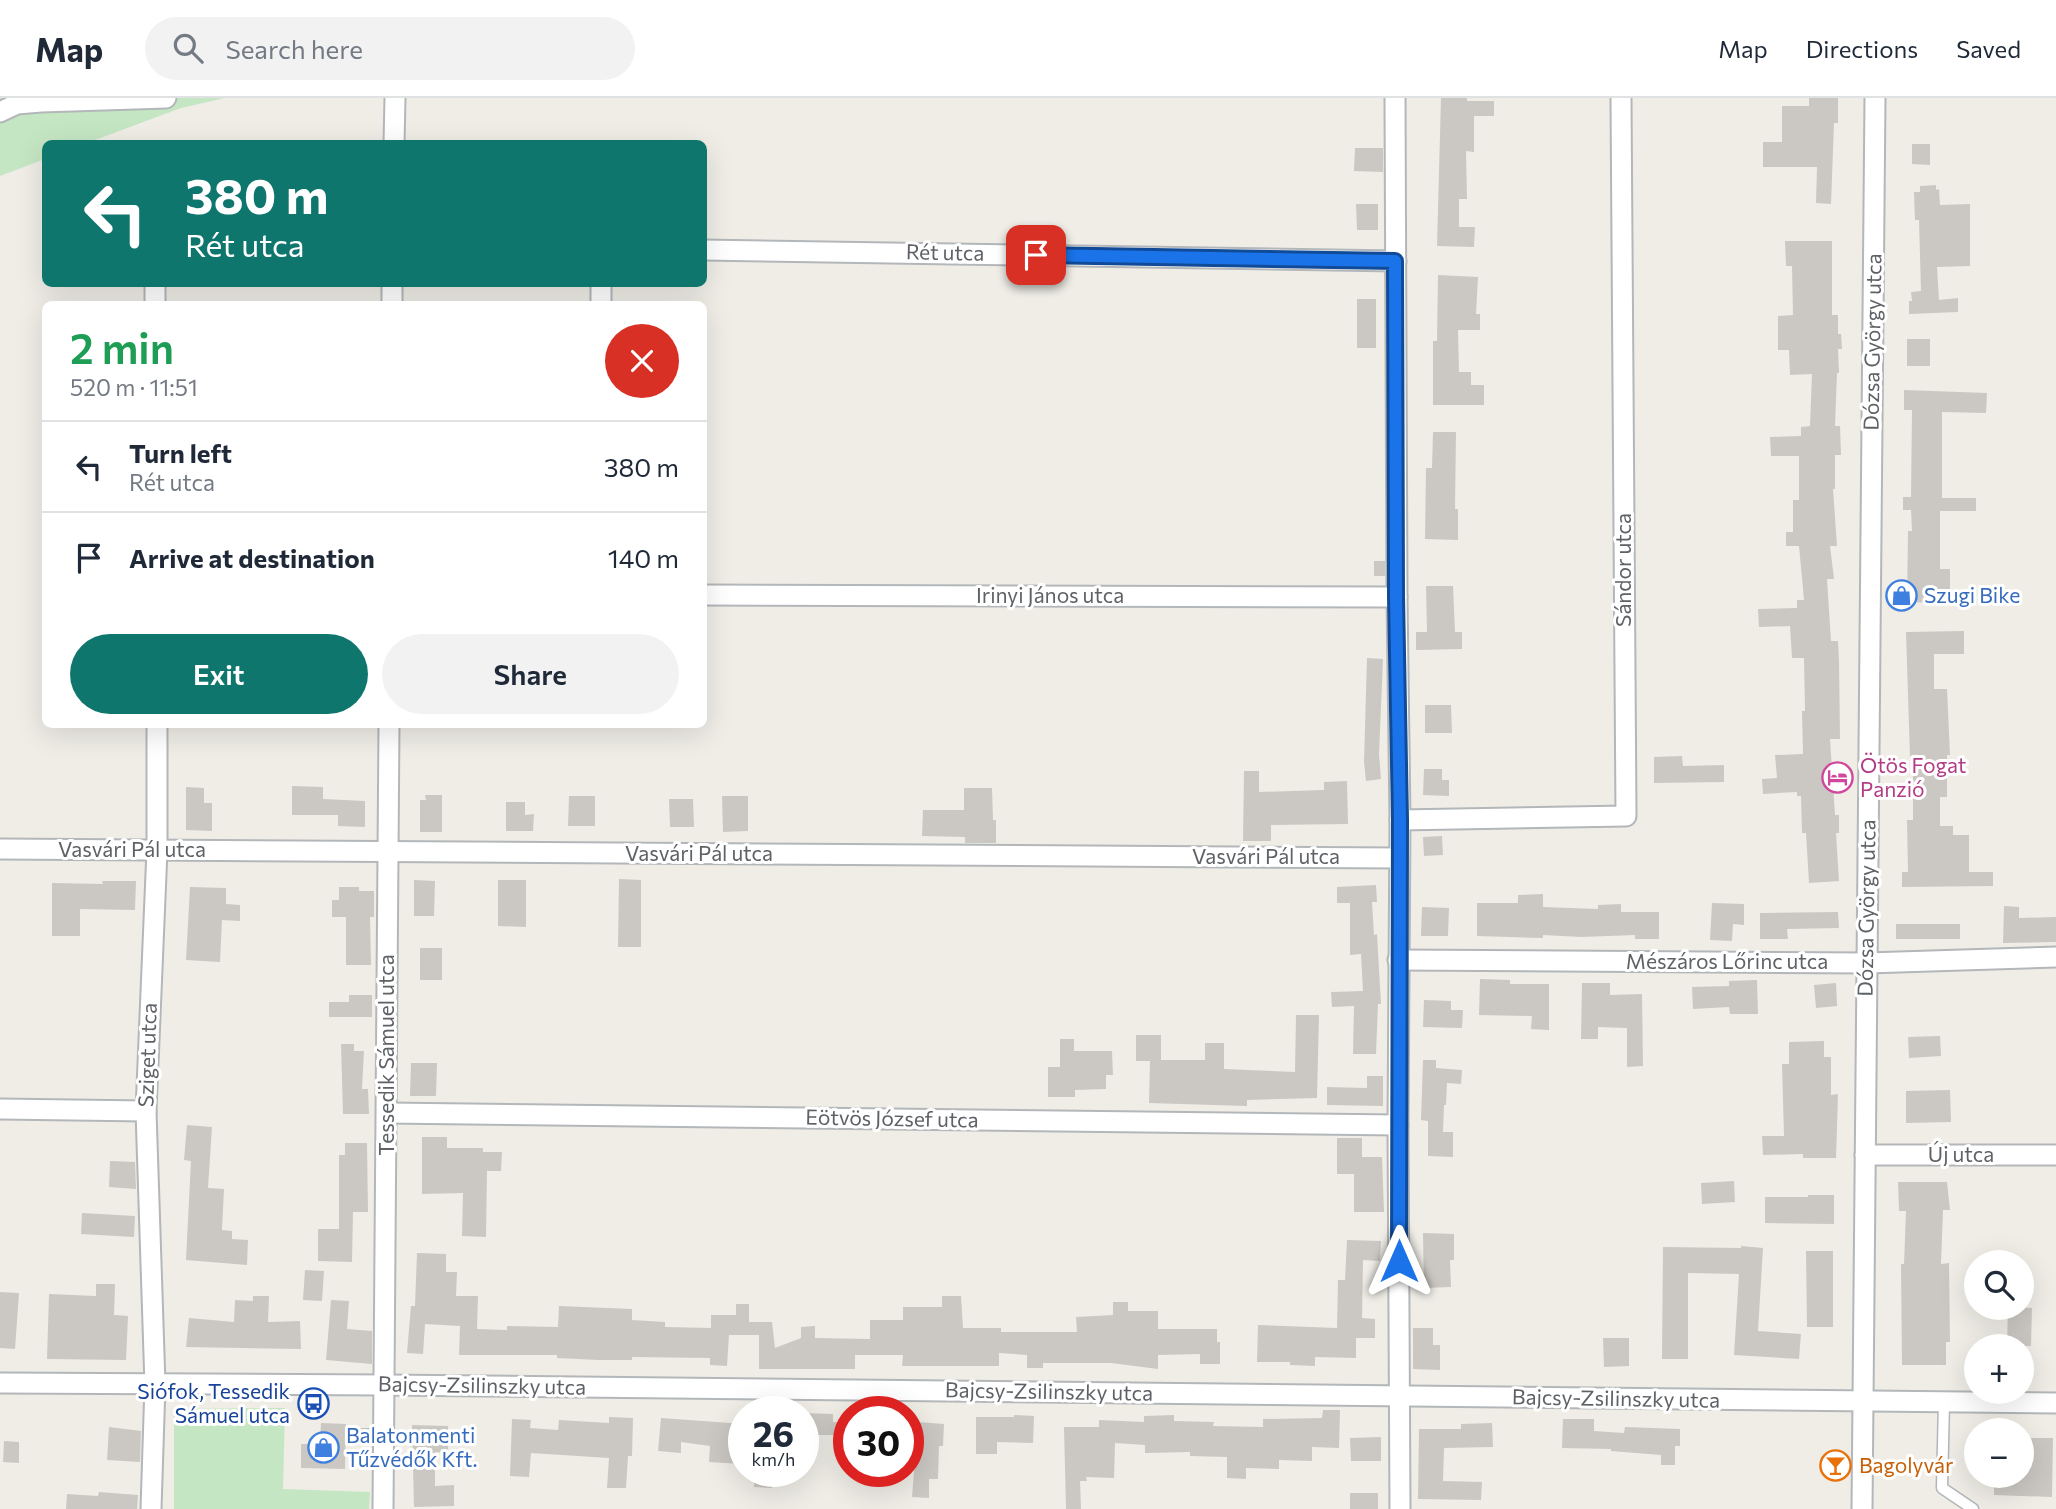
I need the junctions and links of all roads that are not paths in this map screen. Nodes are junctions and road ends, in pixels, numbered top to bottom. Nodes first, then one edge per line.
1 (166, 98) edge
2 (395, 98) edge
3 (1395, 98) edge
4 (1620, 98) edge
5 (1875, 98) edge
6 (0, 112) edge
7 (394, 140) edge
8 (707, 250) edge
9 (1395, 261) junction
10 (707, 595) edge
11 (1396, 597) junction
12 (157, 728) edge
13 (389, 728) edge
14 (1400, 820) junction
15 (0, 849) edge
16 (157, 850) junction
17 (388, 852) junction
18 (1399, 858) junction
19 (2056, 957) edge
20 (1398, 960) junction
21 (1867, 963) junction
22 (0, 1109) edge
23 (146, 1111) junction
24 (387, 1113) junction
25 (1398, 1125) junction
26 (1866, 1155) junction
27 (2056, 1155) edge
28 (0, 1384) edge
29 (155, 1385) junction
30 (385, 1385) junction
31 (1400, 1396) junction
32 (1862, 1401) junction
33 (1944, 1402) junction
34 (2056, 1403) edge
35 (384, 1434) junction
36 (356, 1435) dead end
37 (151, 1509) edge
38 (383, 1509) edge
39 (1399, 1509) edge
40 (1862, 1509) edge
41 (1973, 1509) edge

1 - 6 street
2 - 7 street
3 - 9 street
4 - 14 street, Sándor utca
5 - 21 street, Dózsa György utca
8 - 9 street, Rét utca
9 - 11 street
10 - 11 street, Irinyi János utca
11 - 14 street
12 - 16 street, Sziget utca
13 - 17 street, Tessedik Sámuel utca
14 - 18 street
15 - 16 street, Vasvári Pál utca
16 - 17 street, Vasvári Pál utca
16 - 23 street, Sziget utca
17 - 18 street, Vasvári Pál utca
17 - 24 street, Tessedik Sámuel utca
18 - 20 street
19 - 21 street, Mészáros Lőrinc utca
20 - 21 street, Mészáros Lőrinc utca
20 - 25 street
21 - 26 street, Dózsa György utca
22 - 23 street
23 - 29 street, Sziget utca
24 - 25 street, Eötvös József utca
24 - 30 street, Tessedik Sámuel utca
25 - 31 street
26 - 27 street, Új utca
26 - 32 street, Dózsa György utca
28 - 29 street, Bajcsy-Zsilinszky utca
29 - 30 street, Bajcsy-Zsilinszky utca
29 - 37 street, Sziget utca
30 - 31 street, Bajcsy-Zsilinszky utca
30 - 35 street, Tessedik Sámuel utca
31 - 32 street, Bajcsy-Zsilinszky utca
31 - 39 street
32 - 33 street, Bajcsy-Zsilinszky utca
32 - 40 street, Dózsa György utca
33 - 34 street, Bajcsy-Zsilinszky utca
33 - 41 lane
35 - 36 lane
35 - 38 street, Tessedik Sámuel utca

